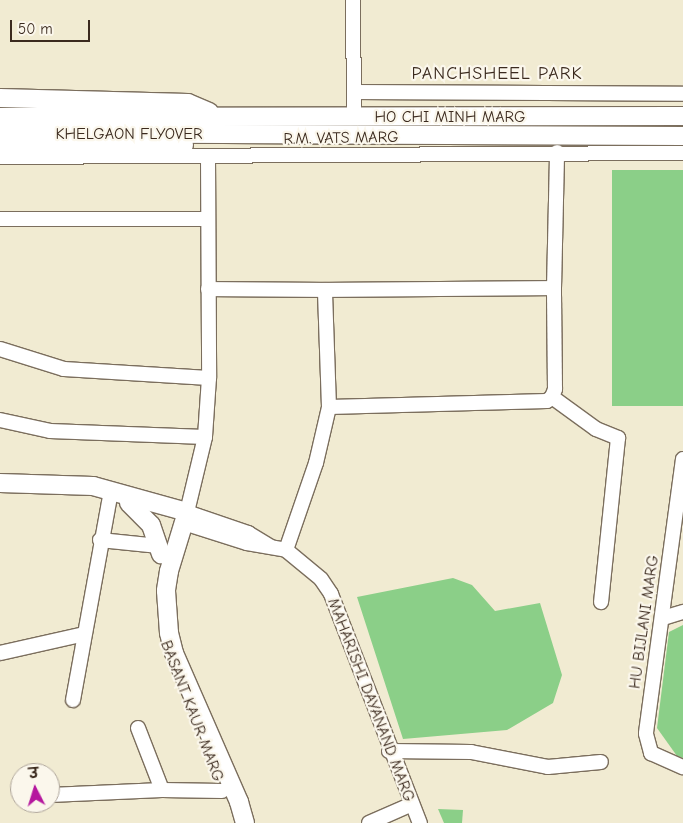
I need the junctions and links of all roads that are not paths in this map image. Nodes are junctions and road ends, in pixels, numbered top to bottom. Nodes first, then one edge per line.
1 (352, 0) edge
2 (354, 92) junction
3 (683, 94) edge
4 (0, 98) edge
5 (216, 115) junction
6 (683, 116) edge
7 (0, 117) edge
8 (354, 117) junction
9 (0, 133) edge
10 (258, 135) junction
11 (683, 136) edge
12 (0, 148) edge
13 (557, 152) junction
14 (683, 153) edge
15 (0, 157) edge
16 (208, 157) junction
17 (0, 219) edge
18 (207, 219) junction
19 (554, 288) junction
20 (208, 289) junction
21 (325, 290) junction
22 (0, 349) edge
23 (208, 378) junction
24 (552, 397) junction
25 (329, 406) junction
26 (0, 420) edge
27 (205, 437) junction
28 (683, 459) edge
29 (0, 483) edge
30 (0, 490) edge
31 (110, 497) junction
32 (129, 504) junction
33 (180, 516) junction
34 (204, 530) junction
35 (100, 540) junction
36 (270, 546) junction
37 (165, 550) junction
38 (286, 550) junction
39 (600, 602) dead end
40 (683, 612) edge
41 (663, 618) junction
42 (84, 634) junction
43 (0, 653) edge
44 (73, 700) dead end
45 (138, 728) dead end
46 (389, 751) junction
47 (601, 762) dead end
48 (683, 767) edge
49 (162, 790) junction
50 (222, 791) junction
51 (60, 795) edge
52 (412, 804) junction
53 (236, 823) edge
54 (245, 823) edge
55 (368, 823) edge
56 (420, 823) edge

1 - 2 street
2 - 3 street
2 - 8 street
4 - 5 main road
5 - 7 main road, KHELGAON FLYOVER
5 - 8 main road, HO CHI MINH MARG
6 - 8 main road, HO CHI MINH MARG
9 - 10 main road, KHELGAON FLYOVER
10 - 11 main road, HO CHI MINH MARG
10 - 12 main road
13 - 14 street, R.M. VATS MARG
13 - 16 street, R.M. VATS MARG
13 - 19 street
15 - 16 street, R.M. VATS MARG
16 - 18 street
17 - 18 street
18 - 20 street
19 - 21 street
19 - 24 street
20 - 21 street
20 - 23 street
21 - 25 street
22 - 23 street
23 - 27 street
24 - 25 street
24 - 39 street
25 - 38 street
26 - 27 street
27 - 33 street
28 - 41 street, HU BIJLANI MARG
29 - 33 main road, MAHARISHI DAYANAND MARG
30 - 31 main road, MAHARISHI DAYANAND MARG
31 - 32 main road, MAHARISHI DAYANAND MARG
31 - 35 street
32 - 33 main road, MAHARISHI DAYANAND MARG
32 - 37 main road
33 - 34 street, MAHARISHI DAYANAND MARG
33 - 36 street, MAHARISHI DAYANAND MARG
33 - 37 main road, BASANT KAUR MARG
34 - 36 street, MAHARISHI DAYANAND MARG
34 - 37 street
35 - 37 street
35 - 42 street
36 - 38 street, MAHARISHI DAYANAND MARG
37 - 50 main road, BASANT KAUR MARG
37 - 54 main road, BASANT KAUR MARG
38 - 46 street, MAHARISHI DAYANAND MARG
40 - 41 street
41 - 48 street, HU BIJLANI MARG
42 - 43 street
42 - 44 street
45 - 49 street
46 - 47 street
46 - 52 street, MAHARISHI DAYANAND MARG
49 - 50 street
49 - 51 street
50 - 53 main road, BASANT KAUR MARG
52 - 55 street
52 - 56 street, MAHARISHI DAYANAND MARG

